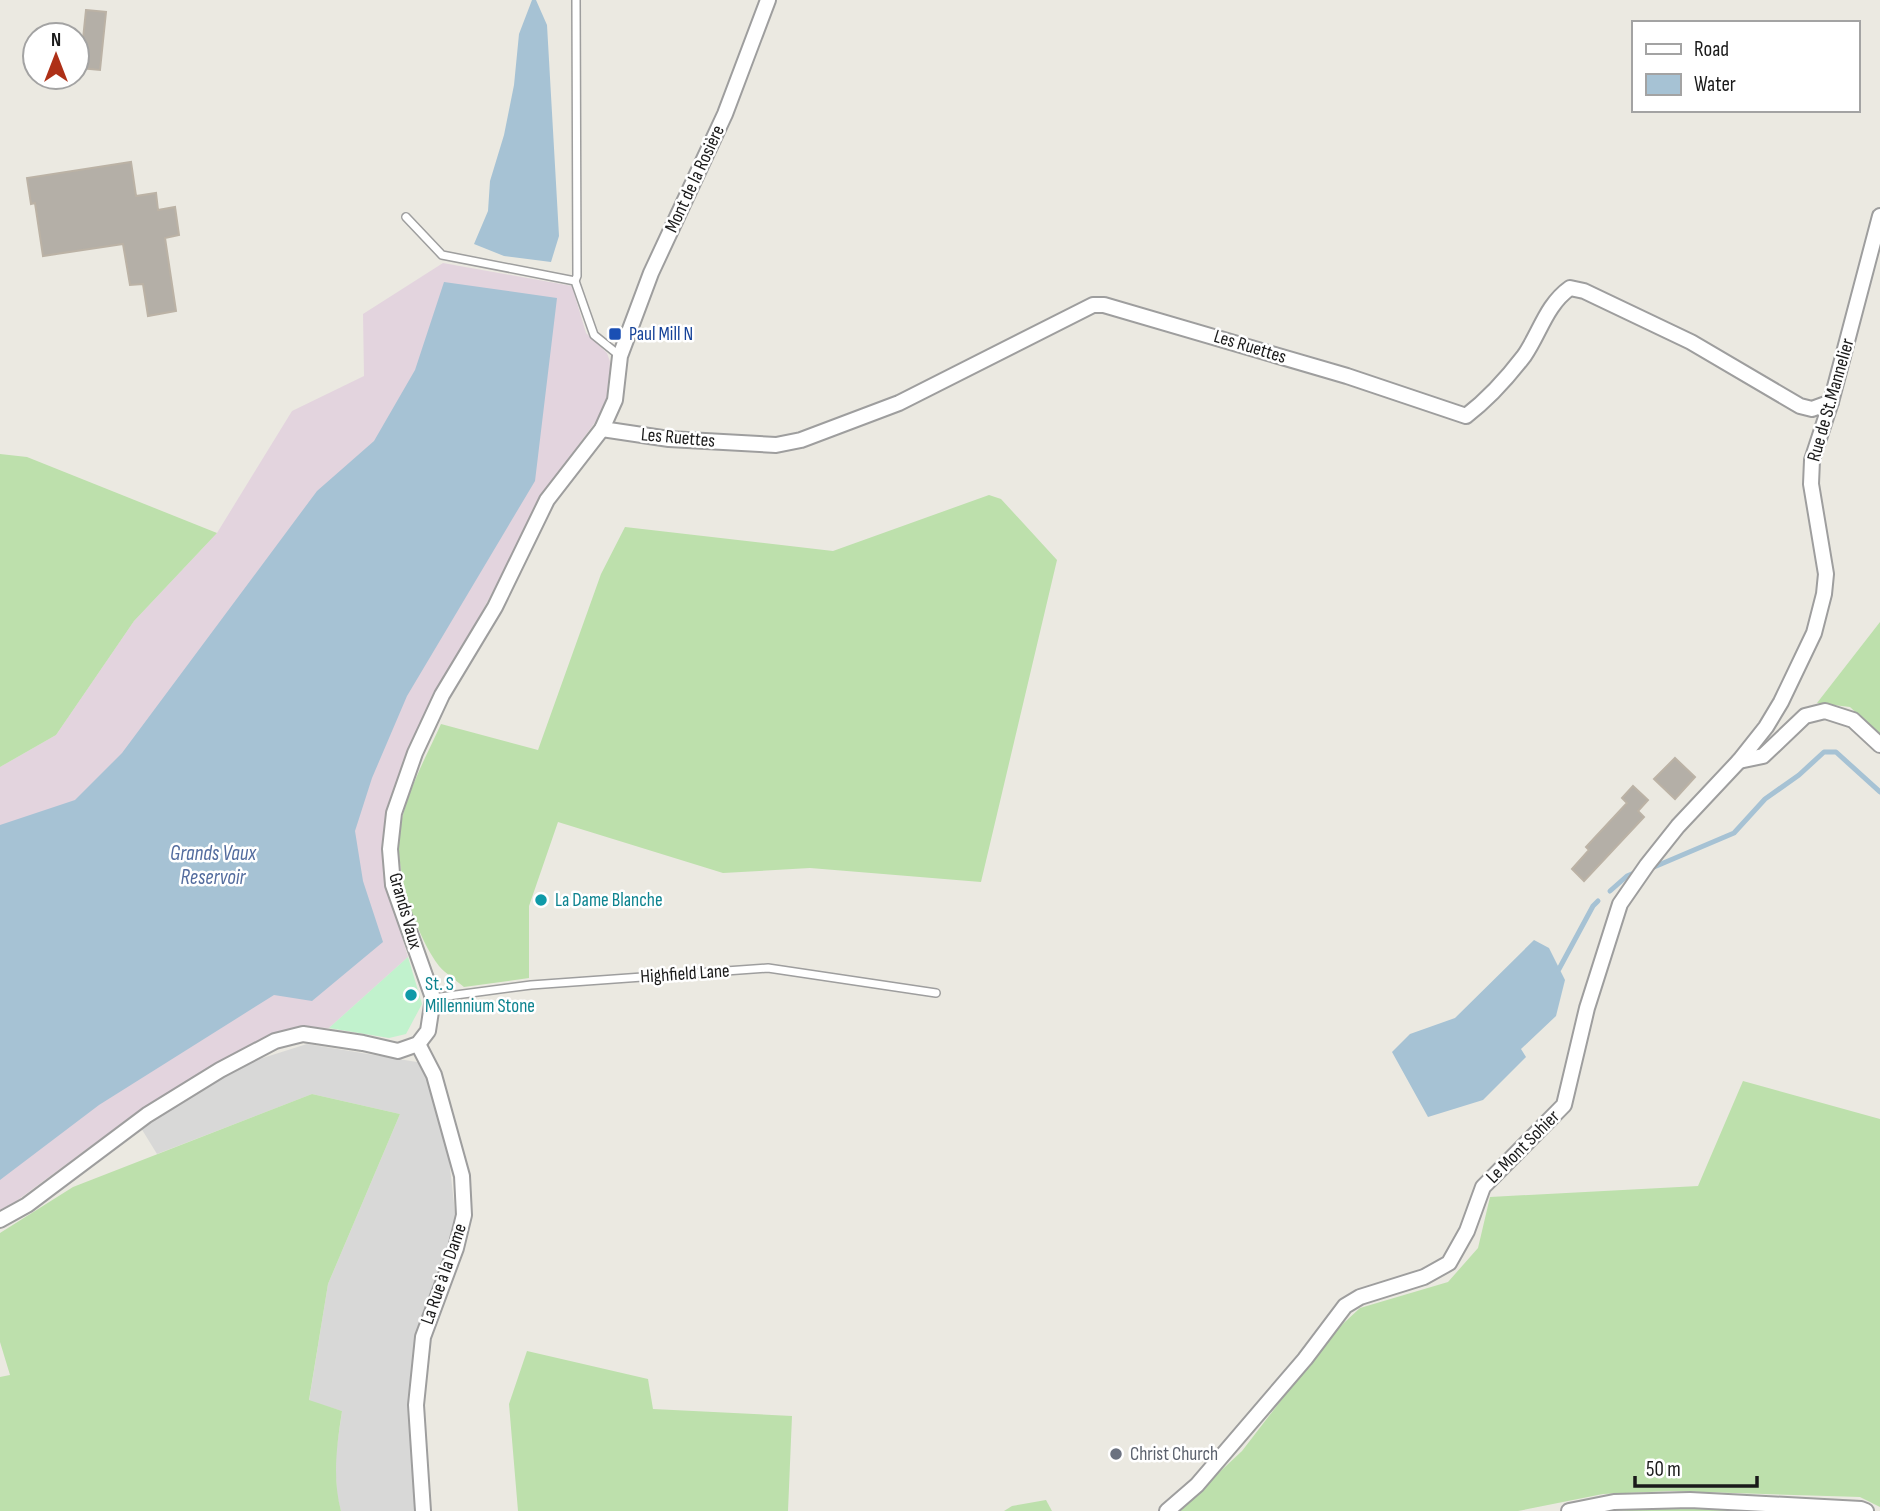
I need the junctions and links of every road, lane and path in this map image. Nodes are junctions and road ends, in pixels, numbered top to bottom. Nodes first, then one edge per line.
1 (576, 0) edge
2 (768, 0) edge
3 (1880, 216) edge
4 (406, 217) dead end
5 (575, 281) junction
6 (620, 356) junction
7 (1830, 402) junction
8 (602, 429) junction
9 (1880, 745) edge
10 (1739, 761) junction
11 (1647, 865) joint
12 (936, 993) dead end
13 (432, 998) junction
14 (418, 1044) junction
15 (0, 1220) edge
16 (422, 1511) edge
17 (1167, 1511) edge
18 (1569, 1511) edge
19 (1866, 1511) edge

1 - 5 lane
2 - 6 street, Mont de la Rosière
3 - 7 street, Rue de St.Mannelier
4 - 5 lane
5 - 6 lane
6 - 8 street, Grands Vaux
7 - 8 street, Les Ruettes
7 - 10 street, Rue de St.Mannelier
8 - 13 street, Grands Vaux
9 - 10 street
10 - 11 street, Rue de St.Mannelier
11 - 17 street, Le Mont Sohier
12 - 13 lane, Highfield Lane
13 - 14 street, Grands Vaux
14 - 15 street
14 - 16 street, La Rue à la Dame
18 - 19 street

